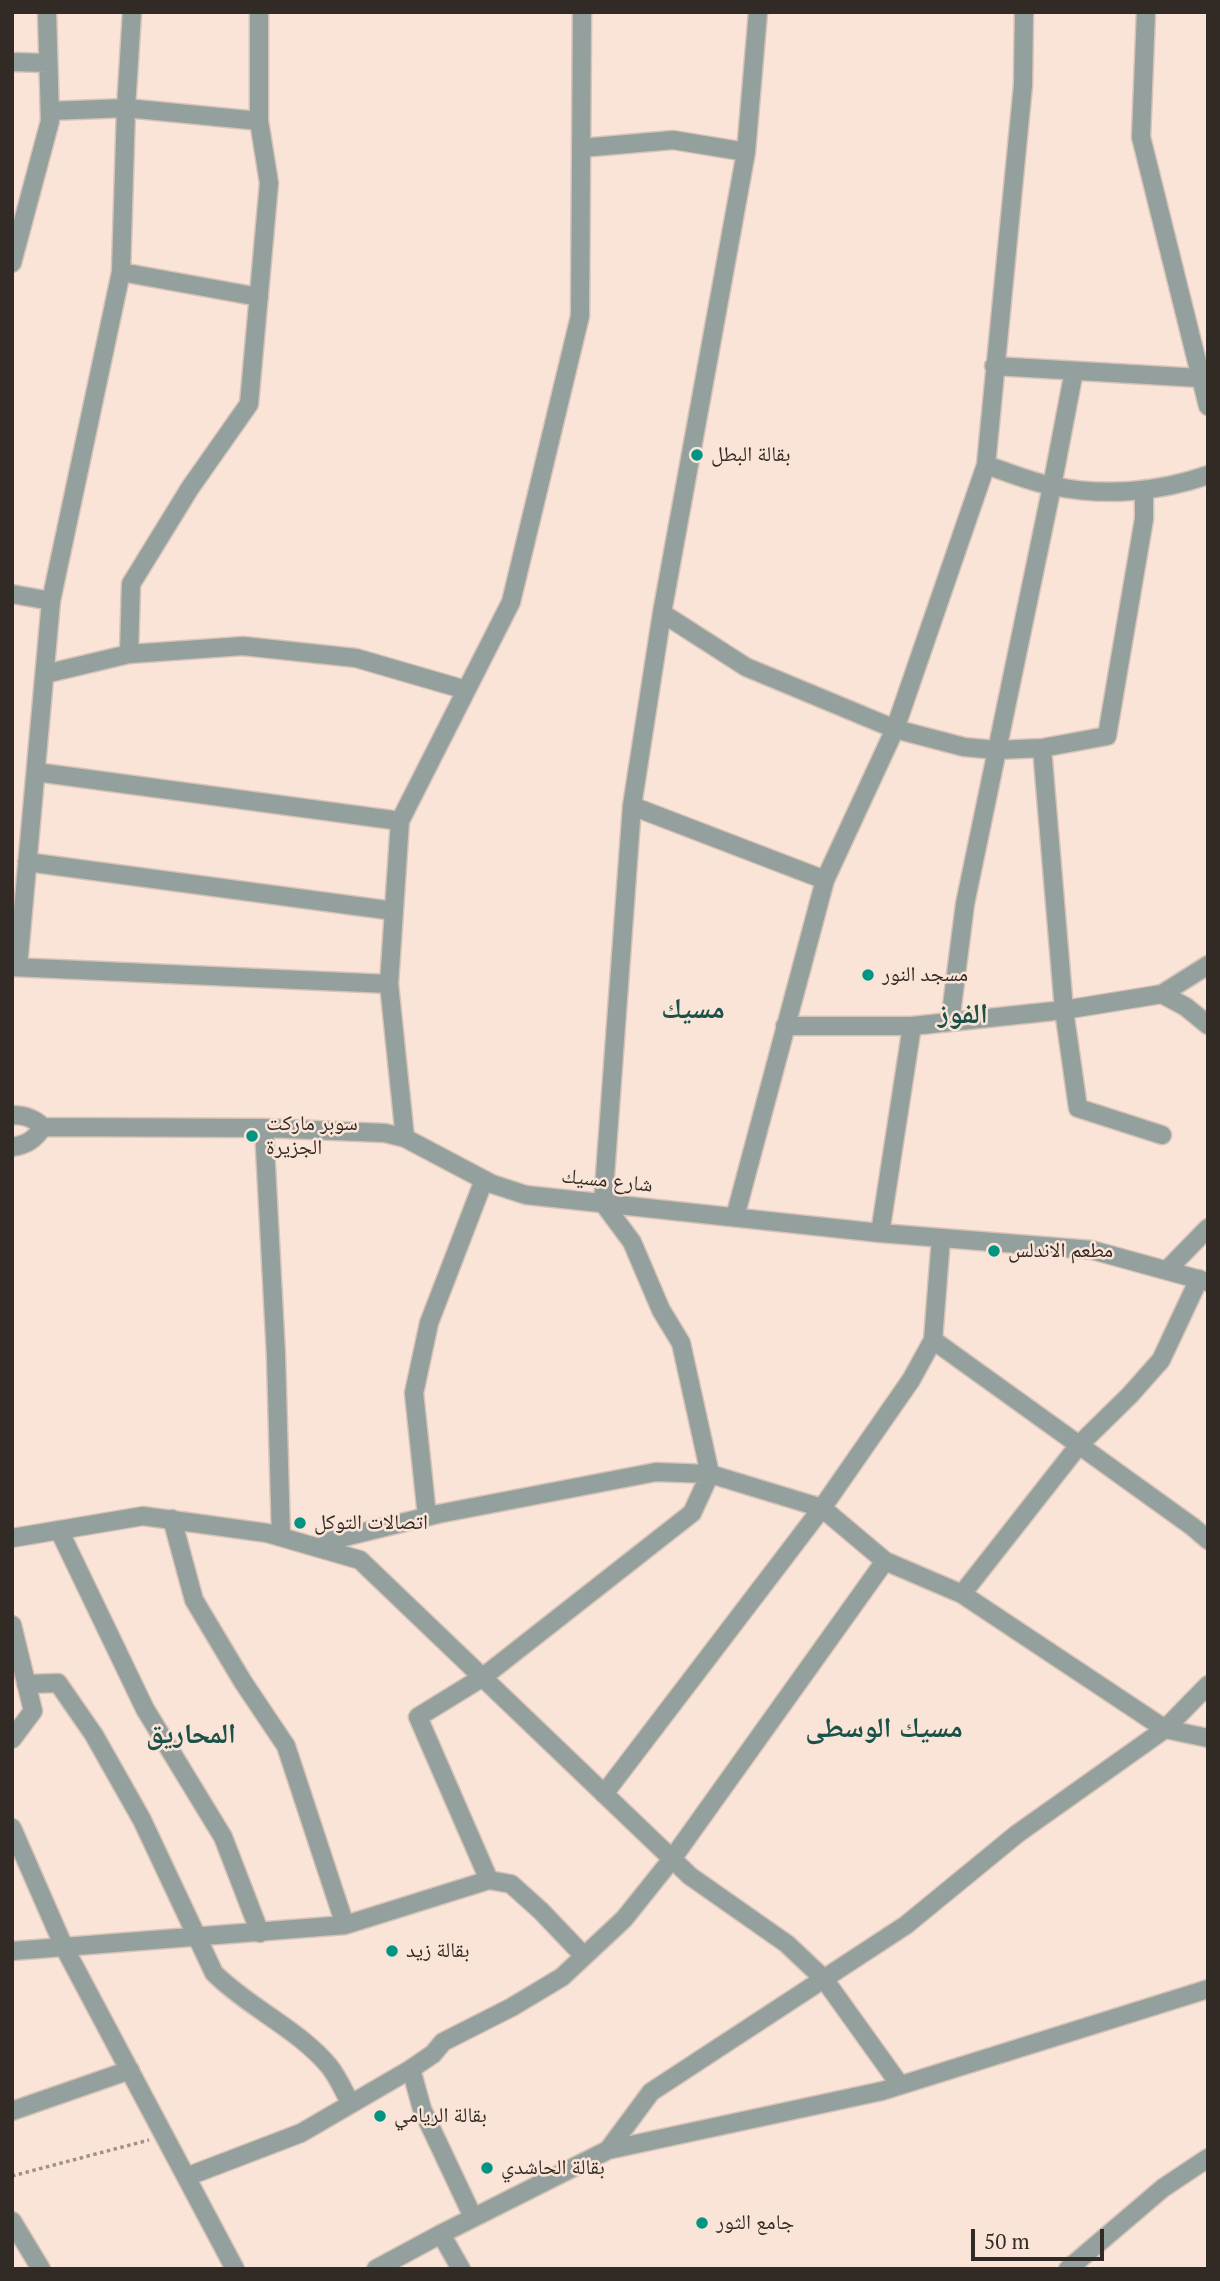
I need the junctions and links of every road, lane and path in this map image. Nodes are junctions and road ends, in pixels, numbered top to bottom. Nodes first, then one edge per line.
1 (47, 12) edge
2 (132, 12) edge
3 (259, 12) edge
4 (582, 12) edge
5 (758, 12) edge
6 (1024, 12) edge
7 (1146, 12) edge
8 (12, 62) edge
9 (48, 63) junction
10 (125, 108) junction
11 (50, 111) junction
12 (259, 121) junction
13 (581, 148) junction
14 (746, 152) junction
15 (16, 231) edge
16 (12, 263) edge
17 (121, 272) junction
18 (259, 297) junction
19 (994, 366) junction
20 (1074, 371) junction
21 (1200, 378) junction
22 (1208, 406) edge
23 (986, 465) junction
24 (1208, 475) edge
25 (1052, 486) junction
26 (1144, 490) junction
27 (12, 594) edge
28 (51, 601) junction
29 (662, 613) junction
30 (129, 654) junction
31 (44, 674) junction
32 (466, 690) junction
33 (895, 729) junction
34 (1042, 748) junction
35 (996, 750) junction
36 (36, 772) junction
37 (632, 806) junction
38 (400, 821) junction
39 (27, 862) junction
40 (825, 880) junction
41 (394, 911) junction
42 (1208, 965) edge
43 (15, 966) edge
44 (389, 984) junction
45 (1162, 994) junction
46 (1064, 1010) junction
47 (950, 1022) junction
48 (1208, 1025) edge
49 (785, 1026) junction
50 (912, 1026) junction
51 (12, 1115) edge
52 (43, 1127) junction
53 (264, 1128) junction
54 (1162, 1135) dead end
55 (405, 1138) junction
56 (12, 1147) edge
57 (484, 1180) junction
58 (603, 1203) junction
59 (735, 1217) junction
60 (1208, 1228) edge
61 (880, 1233) junction
62 (941, 1238) junction
63 (1168, 1269) junction
64 (1203, 1280) edge
65 (933, 1339) junction
66 (1079, 1444) junction
67 (710, 1474) junction
68 (822, 1508) junction
69 (427, 1516) junction
70 (172, 1519) junction
71 (59, 1530) junction
72 (281, 1536) junction
73 (12, 1538) edge
74 (1208, 1539) edge
75 (321, 1548) junction
76 (885, 1561) junction
77 (962, 1594) junction
78 (12, 1625) edge
79 (482, 1677) junction
80 (26, 1684) junction
81 (1208, 1685) edge
82 (1165, 1729) junction
83 (1208, 1738) edge
84 (12, 1739) edge
85 (604, 1794) junction
86 (12, 1828) edge
87 (672, 1859) junction
88 (489, 1880) junction
89 (345, 1925) junction
90 (260, 1933) junction
91 (198, 1937) junction
92 (64, 1948) junction
93 (12, 1951) edge
94 (584, 1956) junction
95 (824, 1979) junction
96 (1208, 1989) edge
97 (130, 2070) junction
98 (411, 2070) junction
99 (900, 2085) junction
100 (351, 2104) junction
101 (12, 2111) edge
102 (164, 2136) junction
103 (608, 2150) junction
104 (1208, 2158) edge
105 (12, 2176) edge
106 (186, 2177) junction
107 (473, 2217) junction
108 (12, 2221) edge
109 (440, 2234) junction
110 (41, 2269) edge
111 (235, 2269) edge
112 (376, 2269) edge
113 (461, 2269) edge
114 (1068, 2269) edge

1 - 9 street
2 - 10 street
3 - 12 street
4 - 13 street
5 - 14 street
6 - 19 street
7 - 21 street
8 - 9 street
9 - 11 street
10 - 11 street
10 - 12 street
10 - 17 street
11 - 15 street
12 - 18 street
13 - 14 street
13 - 32 street
14 - 29 street
15 - 16 street
17 - 18 street
17 - 28 street
18 - 30 street
19 - 20 street
19 - 23 street
20 - 21 street
20 - 25 street
21 - 22 street
23 - 25 street
23 - 33 street
24 - 26 street
25 - 26 street
25 - 35 street
26 - 34 street
27 - 28 street
28 - 31 street
29 - 33 street
29 - 37 street
30 - 31 street
30 - 32 street
31 - 36 street
32 - 38 street
33 - 35 street
33 - 40 street
34 - 35 street
34 - 46 street
35 - 47 street
36 - 38 street
36 - 39 street
37 - 40 street
37 - 58 street
38 - 41 street
39 - 41 street
39 - 43 street
40 - 49 street
41 - 44 street
42 - 45 street
43 - 44 street
44 - 55 street
45 - 46 street
45 - 48 street
46 - 47 street
46 - 54 street
47 - 50 street
49 - 50 street
49 - 59 street
50 - 61 street
51 - 52 street, شارع مسيك
52 - 53 street, شارع مسيك
52 - 56 street
53 - 55 street, شارع مسيك
53 - 72 street
55 - 57 street, شارع مسيك
57 - 58 street, شارع مسيك
57 - 69 street
58 - 59 street, شارع مسيك
58 - 67 street
59 - 61 street, شارع مسيك
60 - 63 street
61 - 62 street, شارع مسيك
62 - 63 street, شارع مسيك
62 - 65 street
63 - 64 street, شارع مسيك
64 - 66 street
65 - 66 street
65 - 68 street
66 - 74 street
66 - 77 street
67 - 68 street
67 - 69 street
67 - 79 street
68 - 76 street
68 - 85 street
69 - 75 street
70 - 71 street
70 - 72 street
70 - 89 street
71 - 73 street
71 - 90 street
72 - 75 street
75 - 79 street
76 - 77 street
76 - 87 street
77 - 82 street
78 - 80 street
79 - 85 street
79 - 88 street
80 - 84 street
80 - 91 street
81 - 82 street
82 - 83 street
82 - 95 street
85 - 87 street
86 - 92 street
87 - 94 street
87 - 95 street
88 - 89 street
88 - 94 street
89 - 90 street
90 - 91 street
91 - 92 street
91 - 100 street
92 - 93 street
92 - 97 street
94 - 98 street
95 - 99 street
95 - 103 street
96 - 99 street
97 - 101 street
97 - 102 street
98 - 100 street
98 - 107 street
99 - 103 street
100 - 106 street
102 - 105 path
102 - 106 street
103 - 107 street
104 - 114 street
106 - 111 street
107 - 109 street
108 - 110 street
109 - 112 street
109 - 113 street

